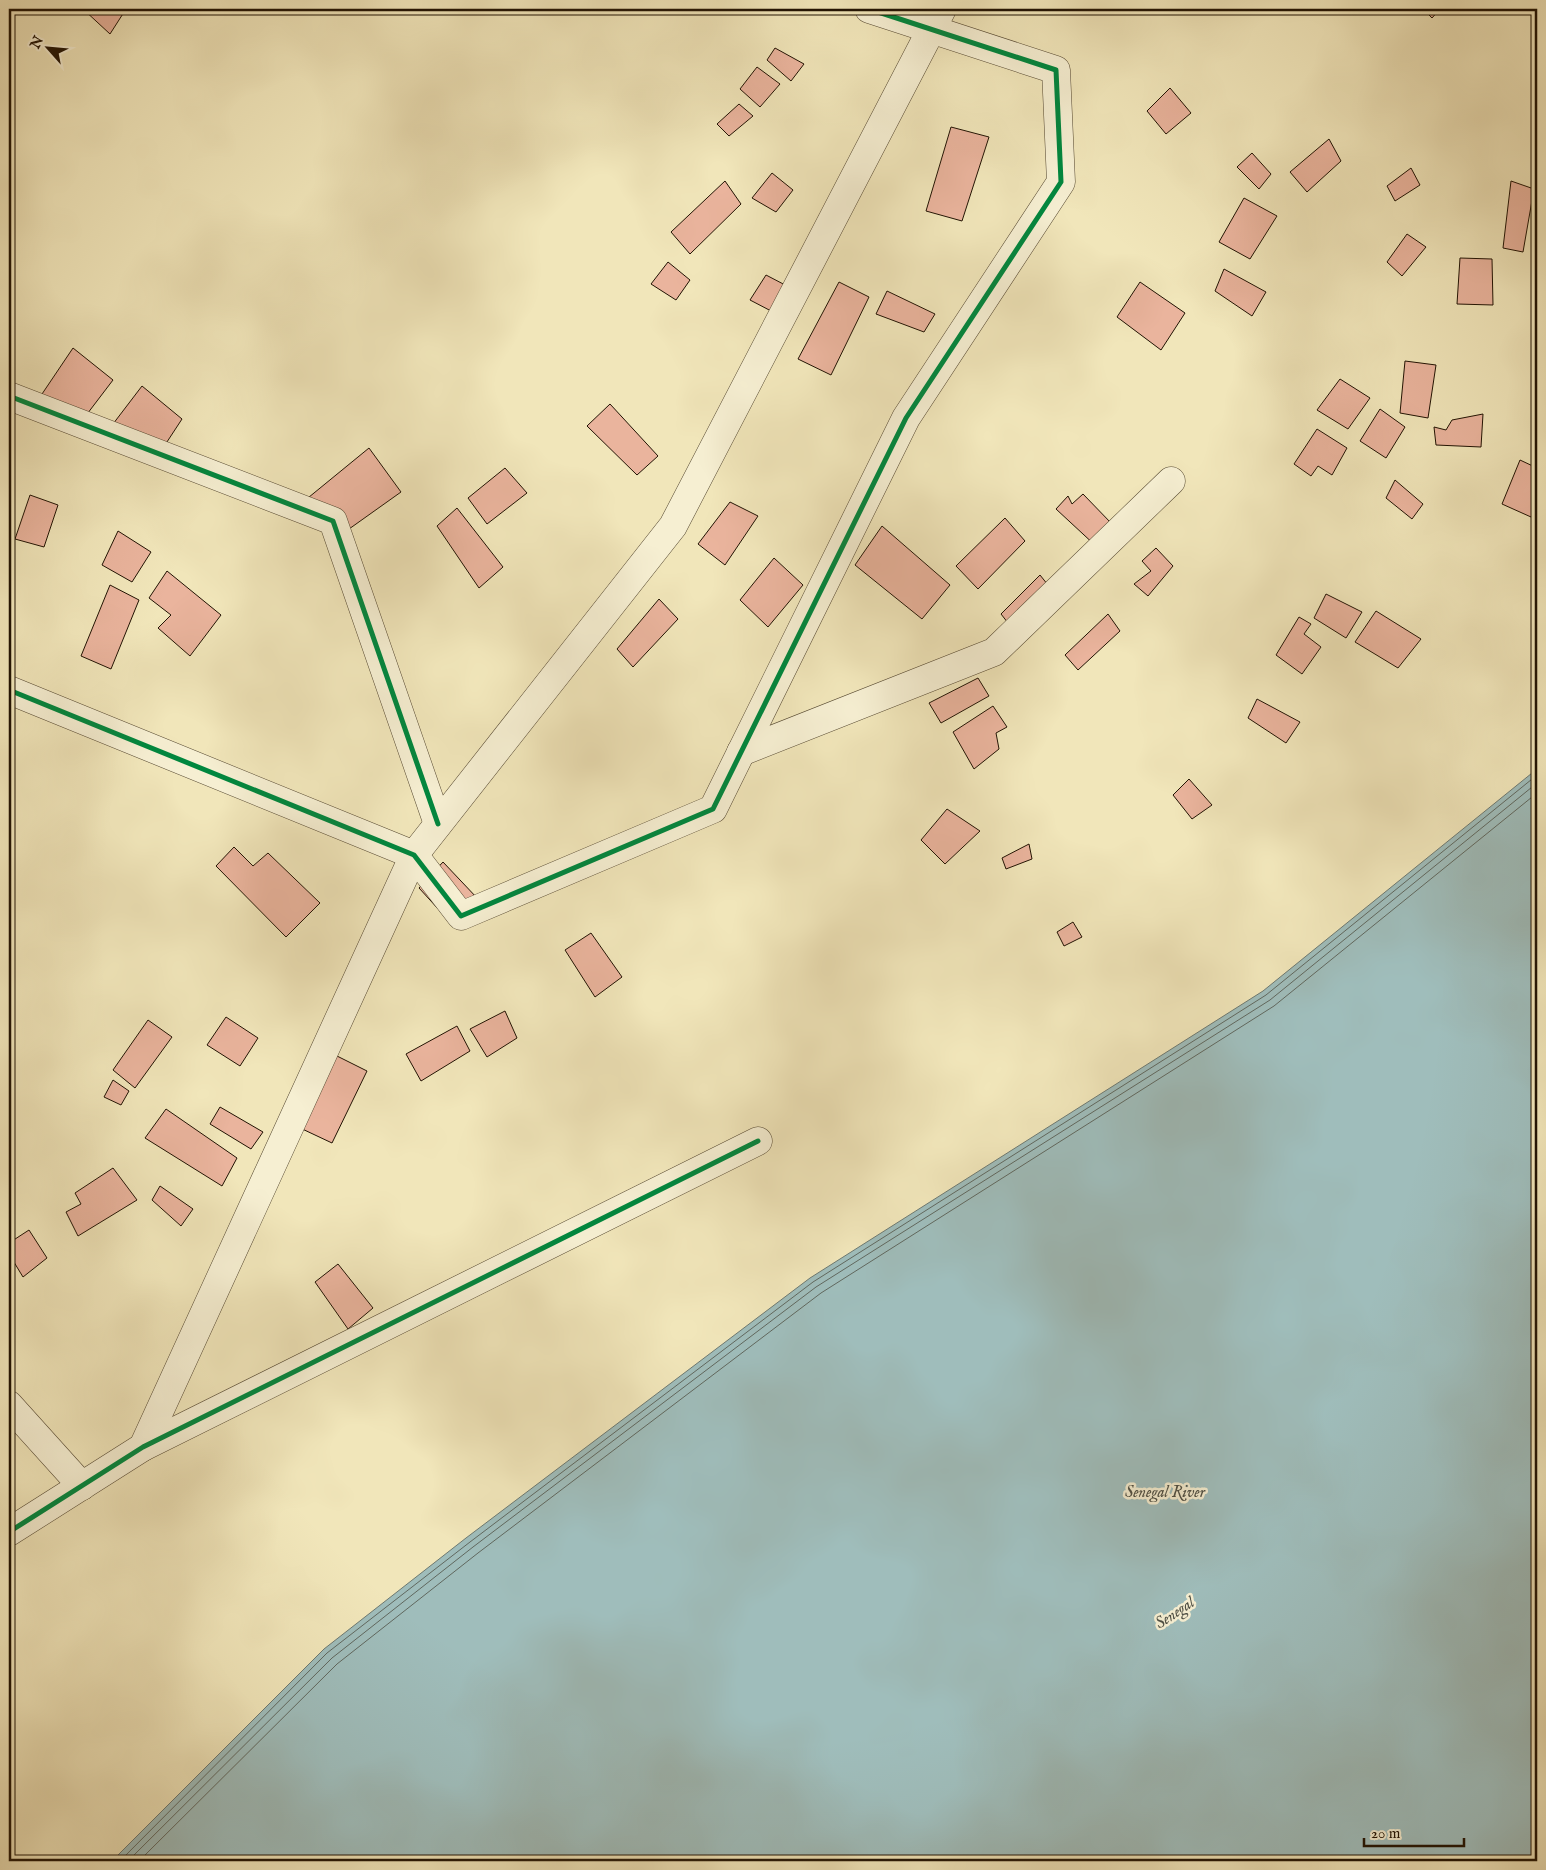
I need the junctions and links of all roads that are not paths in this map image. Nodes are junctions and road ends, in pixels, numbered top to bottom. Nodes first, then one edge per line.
1 (869, 9) edge
2 (936, 19) edge
3 (9, 396) edge
4 (1171, 481) dead end
5 (9, 690) edge
6 (741, 752) junction
7 (438, 824) junction
8 (414, 855) junction
9 (758, 1140) dead end
10 (9, 1406) edge
11 (143, 1447) junction
12 (82, 1486) junction
13 (9, 1532) edge

1 - 2 street
2 - 6 street
2 - 7 street
3 - 7 street
4 - 6 street
5 - 8 street
6 - 8 street
7 - 8 street
8 - 11 street
9 - 11 street
10 - 12 street
11 - 12 street
12 - 13 street

